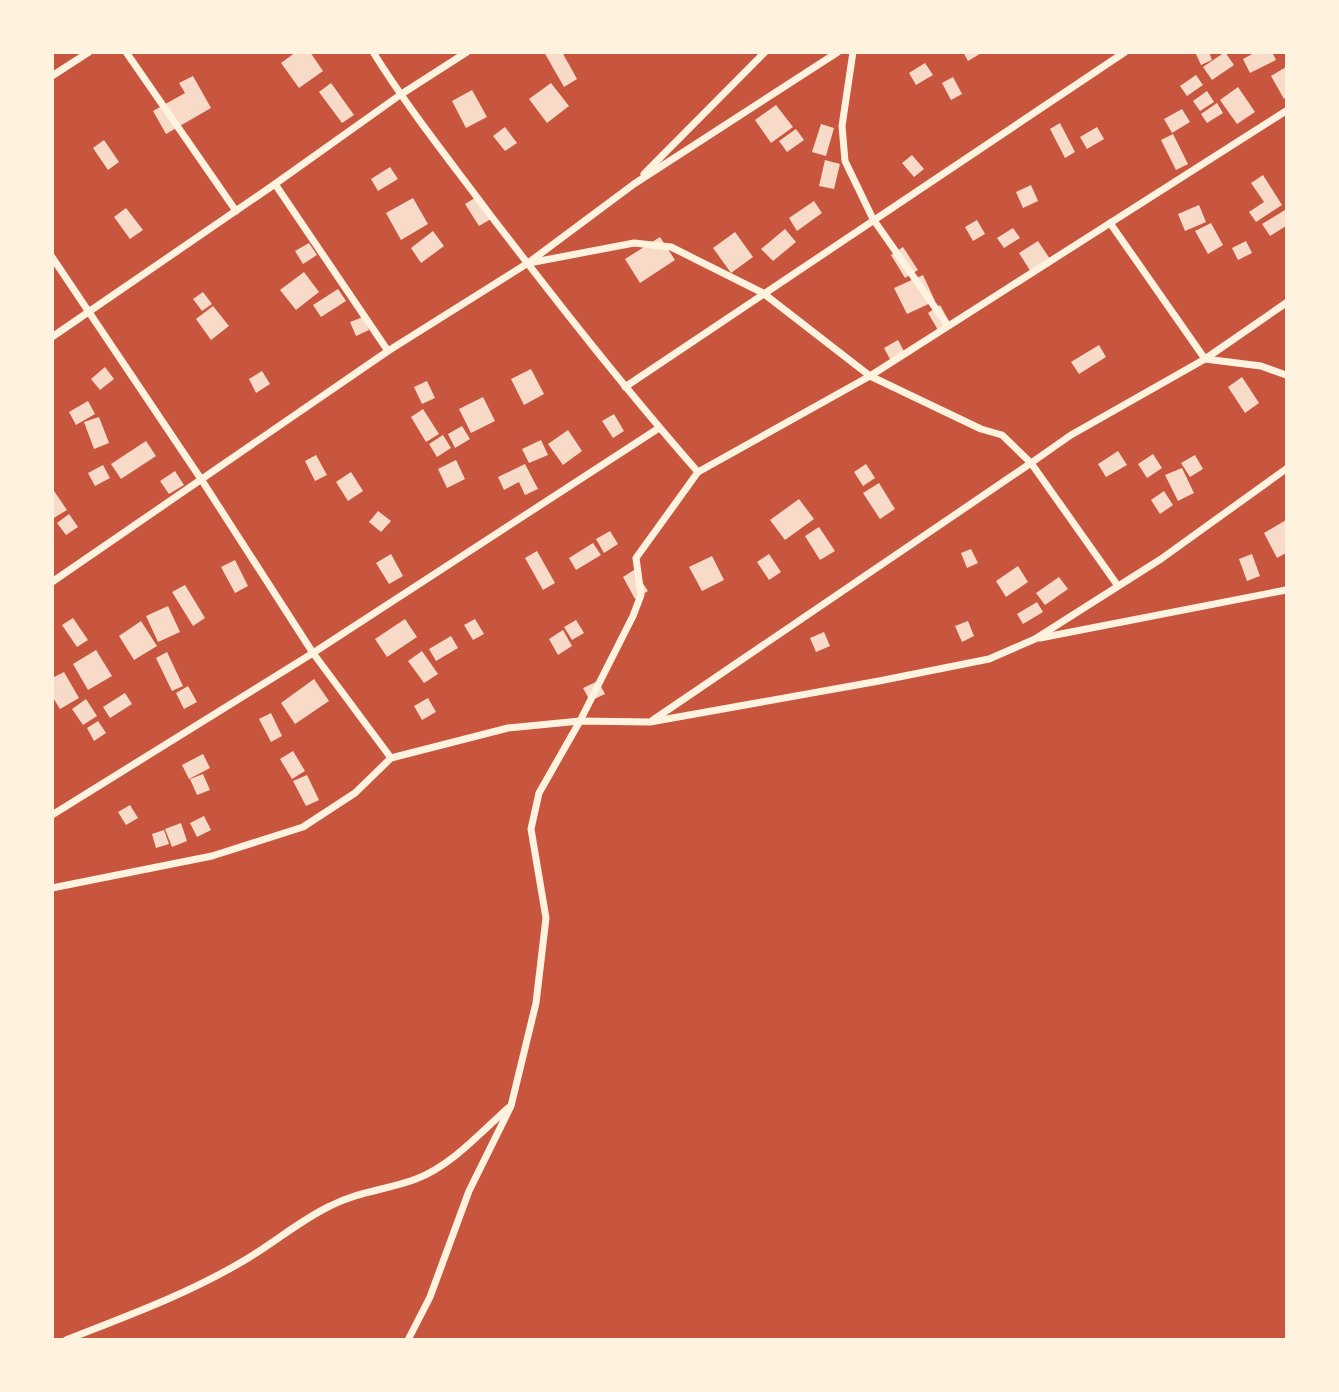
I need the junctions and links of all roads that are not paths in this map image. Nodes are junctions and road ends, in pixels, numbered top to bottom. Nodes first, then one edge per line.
1 (89, 52) edge
2 (126, 52) edge
3 (373, 52) edge
4 (467, 52) edge
5 (765, 52) edge
6 (838, 52) edge
7 (853, 52) edge
8 (1125, 52) edge
9 (52, 76) edge
10 (400, 95) junction
11 (1286, 111) edge
12 (275, 184) junction
13 (634, 184) junction
14 (236, 211) junction
15 (873, 219) junction
16 (1110, 223) junction
17 (52, 257) edge
18 (528, 263) junction
19 (763, 293) junction
20 (1286, 303) edge
21 (89, 312) junction
22 (948, 326) junction
23 (52, 337) edge
24 (388, 351) junction
25 (1205, 359) junction
26 (1286, 375) edge
27 (870, 376) junction
28 (625, 387) junction
29 (659, 428) junction
30 (1031, 463) junction
31 (698, 472) junction
32 (1285, 473) edge
33 (201, 479) junction
34 (52, 582) edge
35 (1118, 586) junction
36 (1286, 590) edge
37 (1035, 639) junction
38 (313, 653) junction
39 (580, 721) junction
40 (650, 722) junction
41 (391, 758) junction
42 (52, 815) edge
43 (52, 888) edge
44 (511, 1106) junction
45 (66, 1339) edge
46 (408, 1339) edge

1 - 9 street
2 - 14 street
3 - 10 street
4 - 10 street
5 - 13 street
6 - 13 street
7 - 15 street
8 - 15 street
10 - 12 street
10 - 18 street
11 - 16 street
12 - 14 street
12 - 24 street
13 - 18 street
14 - 21 street
15 - 19 street
15 - 22 street
16 - 22 street
16 - 25 street
17 - 21 street
18 - 19 street
18 - 24 street
18 - 28 street
19 - 27 street
19 - 28 street
20 - 25 street
21 - 23 street
21 - 33 street
22 - 27 street
24 - 33 street
25 - 26 street
25 - 30 street
27 - 30 street
27 - 31 street
28 - 29 street
29 - 31 street
29 - 38 street
30 - 35 street
30 - 40 street
31 - 39 street
32 - 35 street
33 - 34 street
33 - 38 street
35 - 37 street
36 - 37 street
37 - 40 street
38 - 41 street
38 - 42 street
39 - 40 street
39 - 41 street
39 - 44 street
41 - 43 street
44 - 45 street
44 - 46 street

